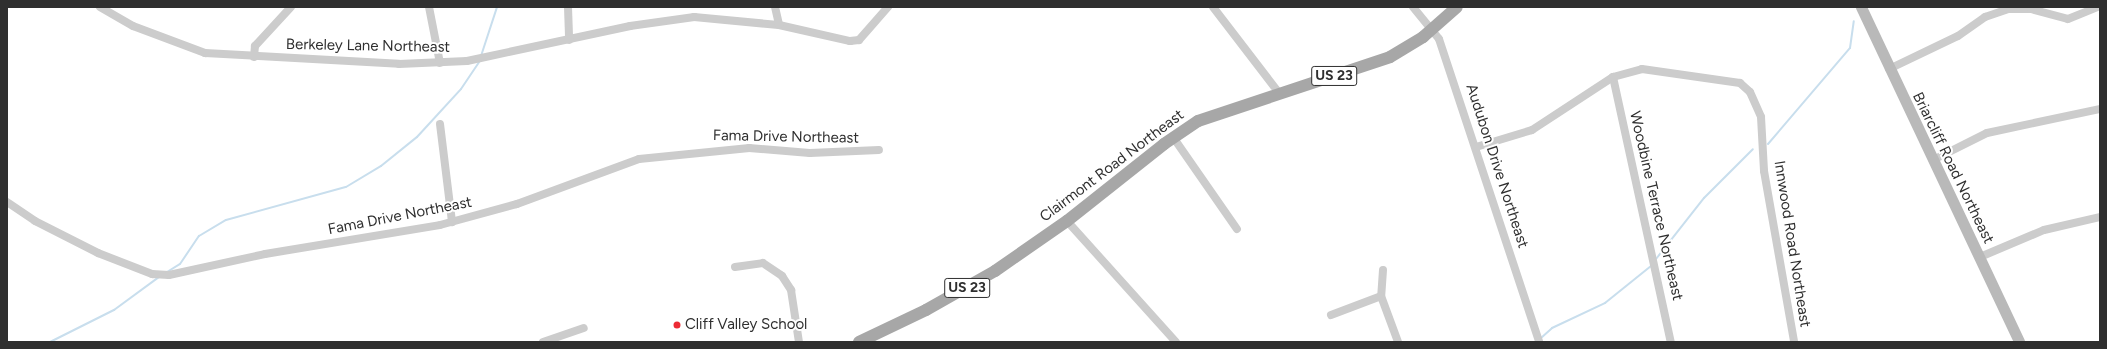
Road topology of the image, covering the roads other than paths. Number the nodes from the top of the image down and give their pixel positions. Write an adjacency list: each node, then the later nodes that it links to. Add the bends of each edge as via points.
1 (100, 7): 15 (street, Berkeley Lane Northeast, via 133,26 205,53)
2 (291, 7): 15 (street, via 255,46)
3 (430, 7): 16 (street)
4 (568, 7): 14 (street)
5 (775, 7): 12 (street)
6 (888, 7): 12 (street, Berkeley Lane Northeast, via 859,40 850,41)
7 (1213, 7): 19 (street)
8 (1413, 7): 13 (street, Audubon Drive Northeast)
9 (1457, 7): 13 (main road, Clairmont Road Northeast / US 23)
10 (1861, 7): 17 (main road, Briarcliff Road Northeast)
11 (2097, 7): 17 (street, via 2068,19 2031,9 2008,9 1985,17 1958,36)
12 (779, 25): 14 (street, Berkeley Lane Northeast, via 694,17)
13 (1433, 29): 19 (main road, Clairmont Road Northeast / US 23, via 1390,56); 23 (street, Audubon Drive Northeast)
14 (569, 40): 16 (street, Berkeley Lane Northeast, via 466,61)
15 (254, 57): 16 (street, Berkeley Lane Northeast, via 343,63)
16 (440, 62)
17 (1889, 69): 25 (main road, Briarcliff Road Northeast)
18 (1613, 77): 23 (street, Innwood Road Northeast, via 1532,130); 43 (street, Woodbine Terrace Northeast); 44 (street, Innwood Road Northeast, via 1642,69 1726,80 1740,83 1750,92 1761,116 1764,171)
19 (1279, 93): 22 (main road, Clairmont Road Northeast / US 23, via 1224,110)
20 (2100, 109): 25 (street, via 1987,133)
21 (440, 124): 29 (street)
22 (1173, 137): 28 (main road, Clairmont Road Northeast / US 23); 30 (street)
23 (1476, 147): 42 (street, Audubon Drive Northeast)
24 (879, 150): 29 (street, Fama Drive Northeast, via 810,153 729,149 638,158 517,204)
25 (1933, 160): 31 (main road, Briarcliff Road Northeast)
26 (7, 202): 29 (street, Fama Drive Northeast, via 35,221 98,253 152,274 169,275 265,254)
27 (2100, 217): 31 (street, via 2044,230)
28 (1067, 221): 39 (main road, Clairmont Road Northeast / US 23, via 966,288); 40 (street)
29 (452, 222)
30 (1237, 229)
31 (1980, 257): 45 (main road, Briarcliff Road Northeast)
32 (735, 267): 38 (street, via 763,263 782,276 791,290)
33 (1383, 270): 34 (street)
34 (1381, 296): 35 (street); 41 (street)
35 (1331, 315)
36 (584, 328): 37 (street)
37 (543, 342)
38 (798, 342)
39 (859, 342)
40 (1176, 342)
41 (1398, 342)
42 (1539, 342)
43 (1671, 342)
44 (1794, 342)
45 (2019, 342)

